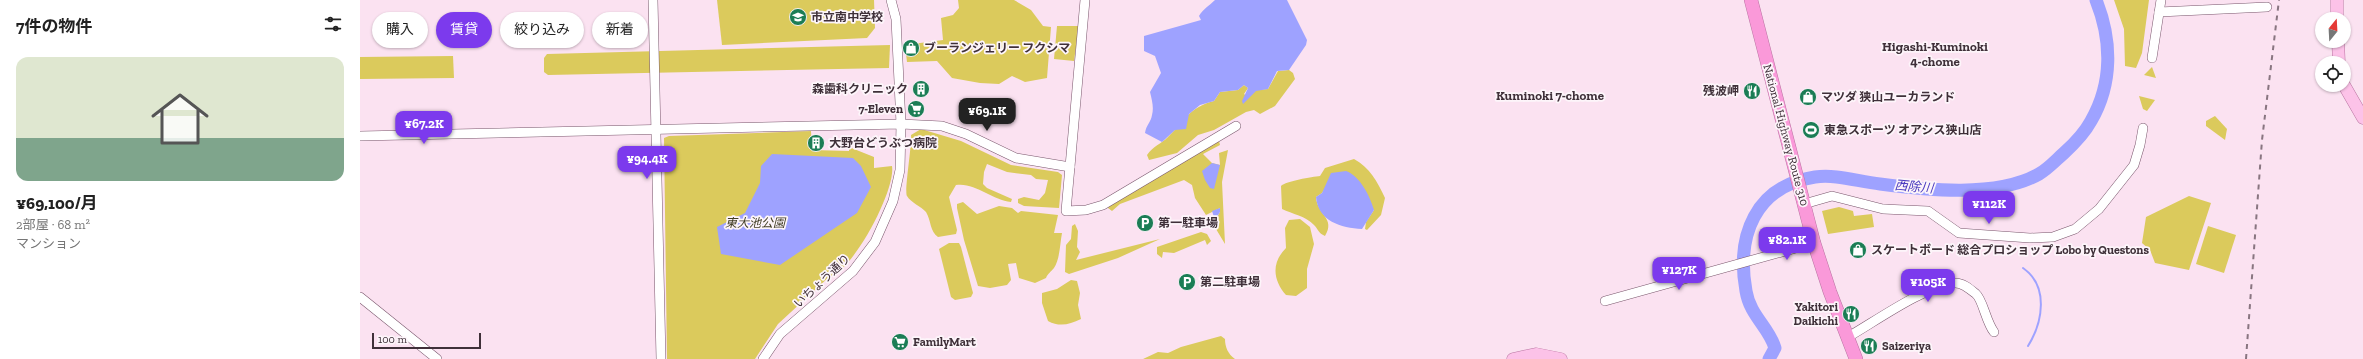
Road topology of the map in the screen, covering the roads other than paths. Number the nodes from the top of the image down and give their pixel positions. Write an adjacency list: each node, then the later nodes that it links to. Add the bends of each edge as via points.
1 (653, 0): 16 (street)
2 (891, 0): 13 (street, いちょう通り, via 896,19)
3 (1085, 0): 18 (street)
4 (1751, 0): 19 (highway, National Highway Route 310)
5 (2161, 0): 8 (street)
6 (2337, 0): 9 (main road)
7 (2267, 7): 8 (street)
8 (2159, 12): 10 (street)
9 (2337, 12)
10 (2152, 58)
11 (2348, 92): 12 (main road)
12 (2363, 118)
13 (901, 124): 16 (street); 18 (street, via 942,126 966,134 1016,158); 27 (street, いちょう通り, via 900,170 893,201 875,242 853,271 780,334)
14 (1236, 126): 18 (street, via 1103,205 1086,210 1066,211)
15 (2143, 128): 19 (street, via 2134,165 2100,209 2075,229 2053,238 1959,233 1928,211 1883,209 1832,196)
16 (657, 130): 17 (street); 26 (street)
17 (360, 136)
18 (1070, 167)
19 (1803, 200): 20 (highway, National Highway Route 310)
20 (1814, 243): 22 (street); 24 (highway, National Highway Route 310)
21 (360, 297): 25 (street)
22 (1606, 301)
23 (1994, 332): 24 (street, via 1988,324 1978,295 1962,284 1955,283 1922,294)
24 (1848, 337): 30 (highway, National Highway Route 310)
25 (437, 359)
26 (661, 359)
27 (763, 359)
28 (1513, 359): 29 (main road, via 1536,354)
29 (1560, 359)
30 (1856, 359)

